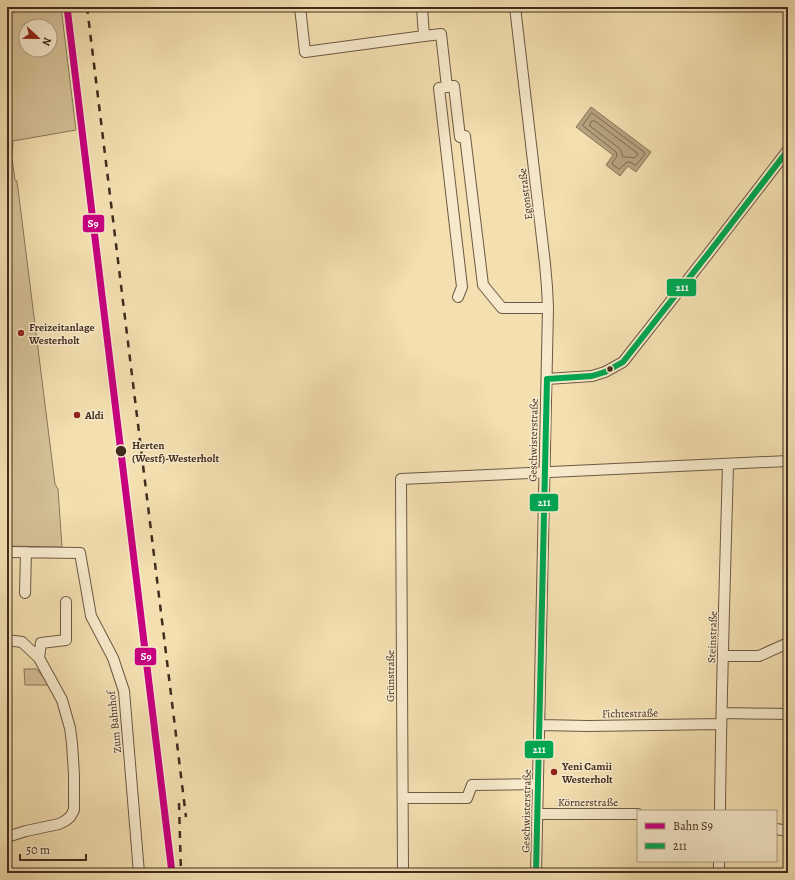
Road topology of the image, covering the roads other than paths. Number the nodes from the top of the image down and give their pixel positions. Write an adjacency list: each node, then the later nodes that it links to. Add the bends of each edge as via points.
1 (300, 7): 4 (street, via 304,52)
2 (422, 7): 4 (street)
3 (515, 7): 8 (street, Egonstraße)
4 (424, 36): 5 (street, via 441,34)
5 (447, 87): 7 (street, via 439,88 462,287); 8 (street, via 454,86 460,137 465,136 482,285 502,308)
6 (788, 150): 9 (street, via 623,362 592,376)
7 (458, 297)
8 (548, 308): 9 (street, Egonstraße)
9 (547, 378): 12 (street, Geschwisterstraße)
10 (788, 461): 11 (street)
11 (728, 464): 12 (street); 19 (street, Steinstraße)
12 (545, 472): 24 (street, Geschwisterstraße); 26 (street, Grünstraße, via 401,479)
13 (7, 552): 14 (street)
14 (26, 552): 15 (street); 34 (street, Zum Bahnhof, via 80,553 91,616 113,658 124,691)
15 (25, 593)
16 (66, 602): 20 (street, via 66,640 41,644)
17 (7, 640): 20 (street, via 22,642)
18 (788, 643): 19 (street, via 759,656)
19 (723, 656): 21 (street, Steinstraße)
20 (39, 658): 32 (street, via 62,700 70,728 74,764 74,810 65,822)
21 (722, 713): 22 (street); 23 (street, Steinstraße)
22 (788, 714)
23 (721, 724): 24 (street, Fichtestraße); 27 (street, Steinstraße)
24 (540, 725): 25 (street, Geschwisterstraße)
25 (538, 784): 26 (street, via 472,785 468,798); 28 (street, Geschwisterstraße)
26 (403, 798): 35 (street, Grünstraße)
27 (720, 810)
28 (538, 814): 29 (street, Körnerstraße); 36 (street, Geschwisterstraße)
29 (637, 814)
30 (777, 829): 31 (street)
31 (788, 831)
32 (7, 837)
33 (719, 862): 37 (street)
34 (139, 873)
35 (403, 873)
36 (536, 873)
37 (719, 873)

